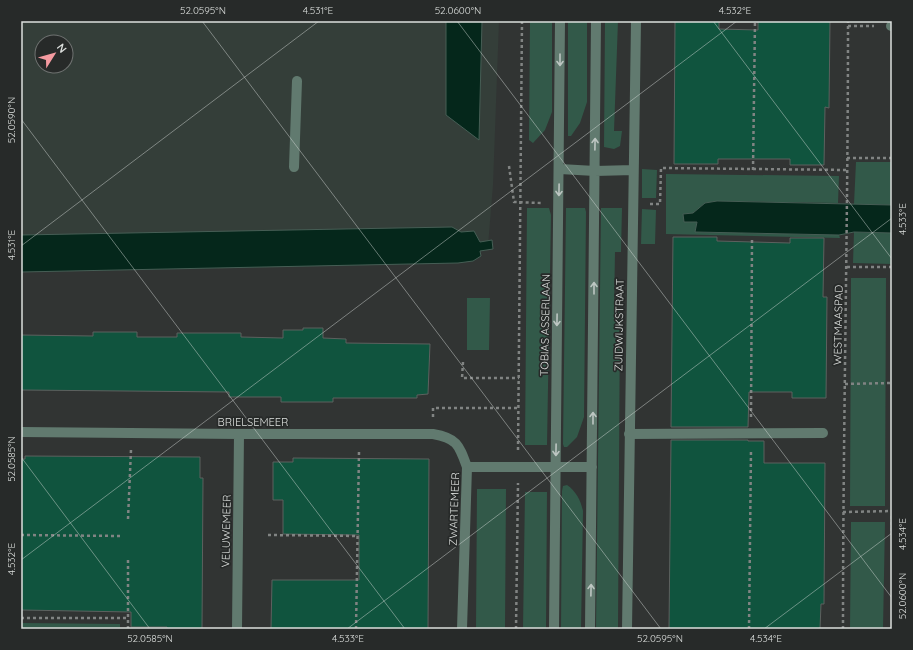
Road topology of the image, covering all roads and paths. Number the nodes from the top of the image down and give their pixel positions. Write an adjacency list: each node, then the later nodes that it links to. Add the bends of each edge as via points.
1 (522, 21): 19 (path)
2 (560, 21): 14 (street, TOBIAS ASSERLAAN, one-way to 14)
3 (596, 21): 18 (street, one-way to 3)
4 (636, 21): 15 (street, ZUIDWIJKSTRAAT)
5 (755, 21): 16 (path)
6 (848, 21): 7 (path, WESTMAASPAD)
7 (848, 26): 8 (path); 10 (path, WESTMAASPAD)
8 (892, 26)
9 (297, 82): 13 (street)
10 (847, 158): 11 (path); 17 (path, WESTMAASPAD)
11 (892, 158)
12 (509, 166): 19 (path, via 514,202)
13 (294, 167)
14 (560, 169): 18 (street); 20 (street, TOBIAS ASSERLAAN, one-way to 20)
15 (633, 170): 18 (street); 21 (street, ZUIDWIJKSTRAAT)
16 (753, 170): 17 (path); 21 (path, via 661,168 660,204)
17 (847, 170): 22 (path, WESTMAASPAD)
18 (595, 171): 39 (street, one-way to 18)
19 (520, 203): 20 (path); 25 (path)
20 (559, 203): 38 (street, TOBIAS ASSERLAAN, one-way to 38)
21 (633, 204): 35 (street, ZUIDWIJKSTRAAT)
22 (847, 267): 23 (path); 27 (path, WESTMAASPAD)
23 (892, 268)
24 (463, 362): 25 (path, via 462,378)
25 (519, 378): 28 (path)
26 (892, 383): 27 (path)
27 (844, 384): 41 (path, WESTMAASPAD)
28 (519, 408): 34 (path, via 434,408); 37 (path)
29 (21, 432): 30 (street, BRIELSEMEER)
30 (131, 432): 32 (street, BRIELSEMEER); 43 (path)
31 (823, 432): 35 (street)
32 (239, 434): 33 (street, BRIELSEMEER); 53 (street, VELUWEMEER)
33 (360, 434): 34 (street, BRIELSEMEER); 48 (path)
34 (433, 434): 36 (street, BRIELSEMEER, via 447,436 457,444)
35 (630, 434): 59 (street, ZUIDWIJKSTRAAT)
36 (467, 467): 37 (street, ZWARTEMEER); 55 (street, ZWARTEMEER)
37 (518, 467): 38 (street, ZWARTEMEER); 56 (path)
38 (556, 467): 39 (street, ZWARTEMEER); 57 (street, TOBIAS ASSERLAAN)
39 (592, 467): 58 (street, one-way to 39)
40 (892, 511): 41 (path)
41 (843, 512): 60 (path, WESTMAASPAD)
42 (892, 516): 44 (path)
43 (128, 520)
44 (892, 534)
45 (21, 535): 47 (path)
46 (268, 535): 48 (path)
47 (121, 536)
48 (358, 536): 54 (path)
49 (128, 557): 51 (path)
50 (21, 618): 51 (path)
51 (128, 618): 52 (path)
52 (128, 629)
53 (237, 629)
54 (356, 629)
55 (462, 629)
56 (516, 629)
57 (554, 629)
58 (590, 629)
59 (627, 629)
60 (842, 629)

